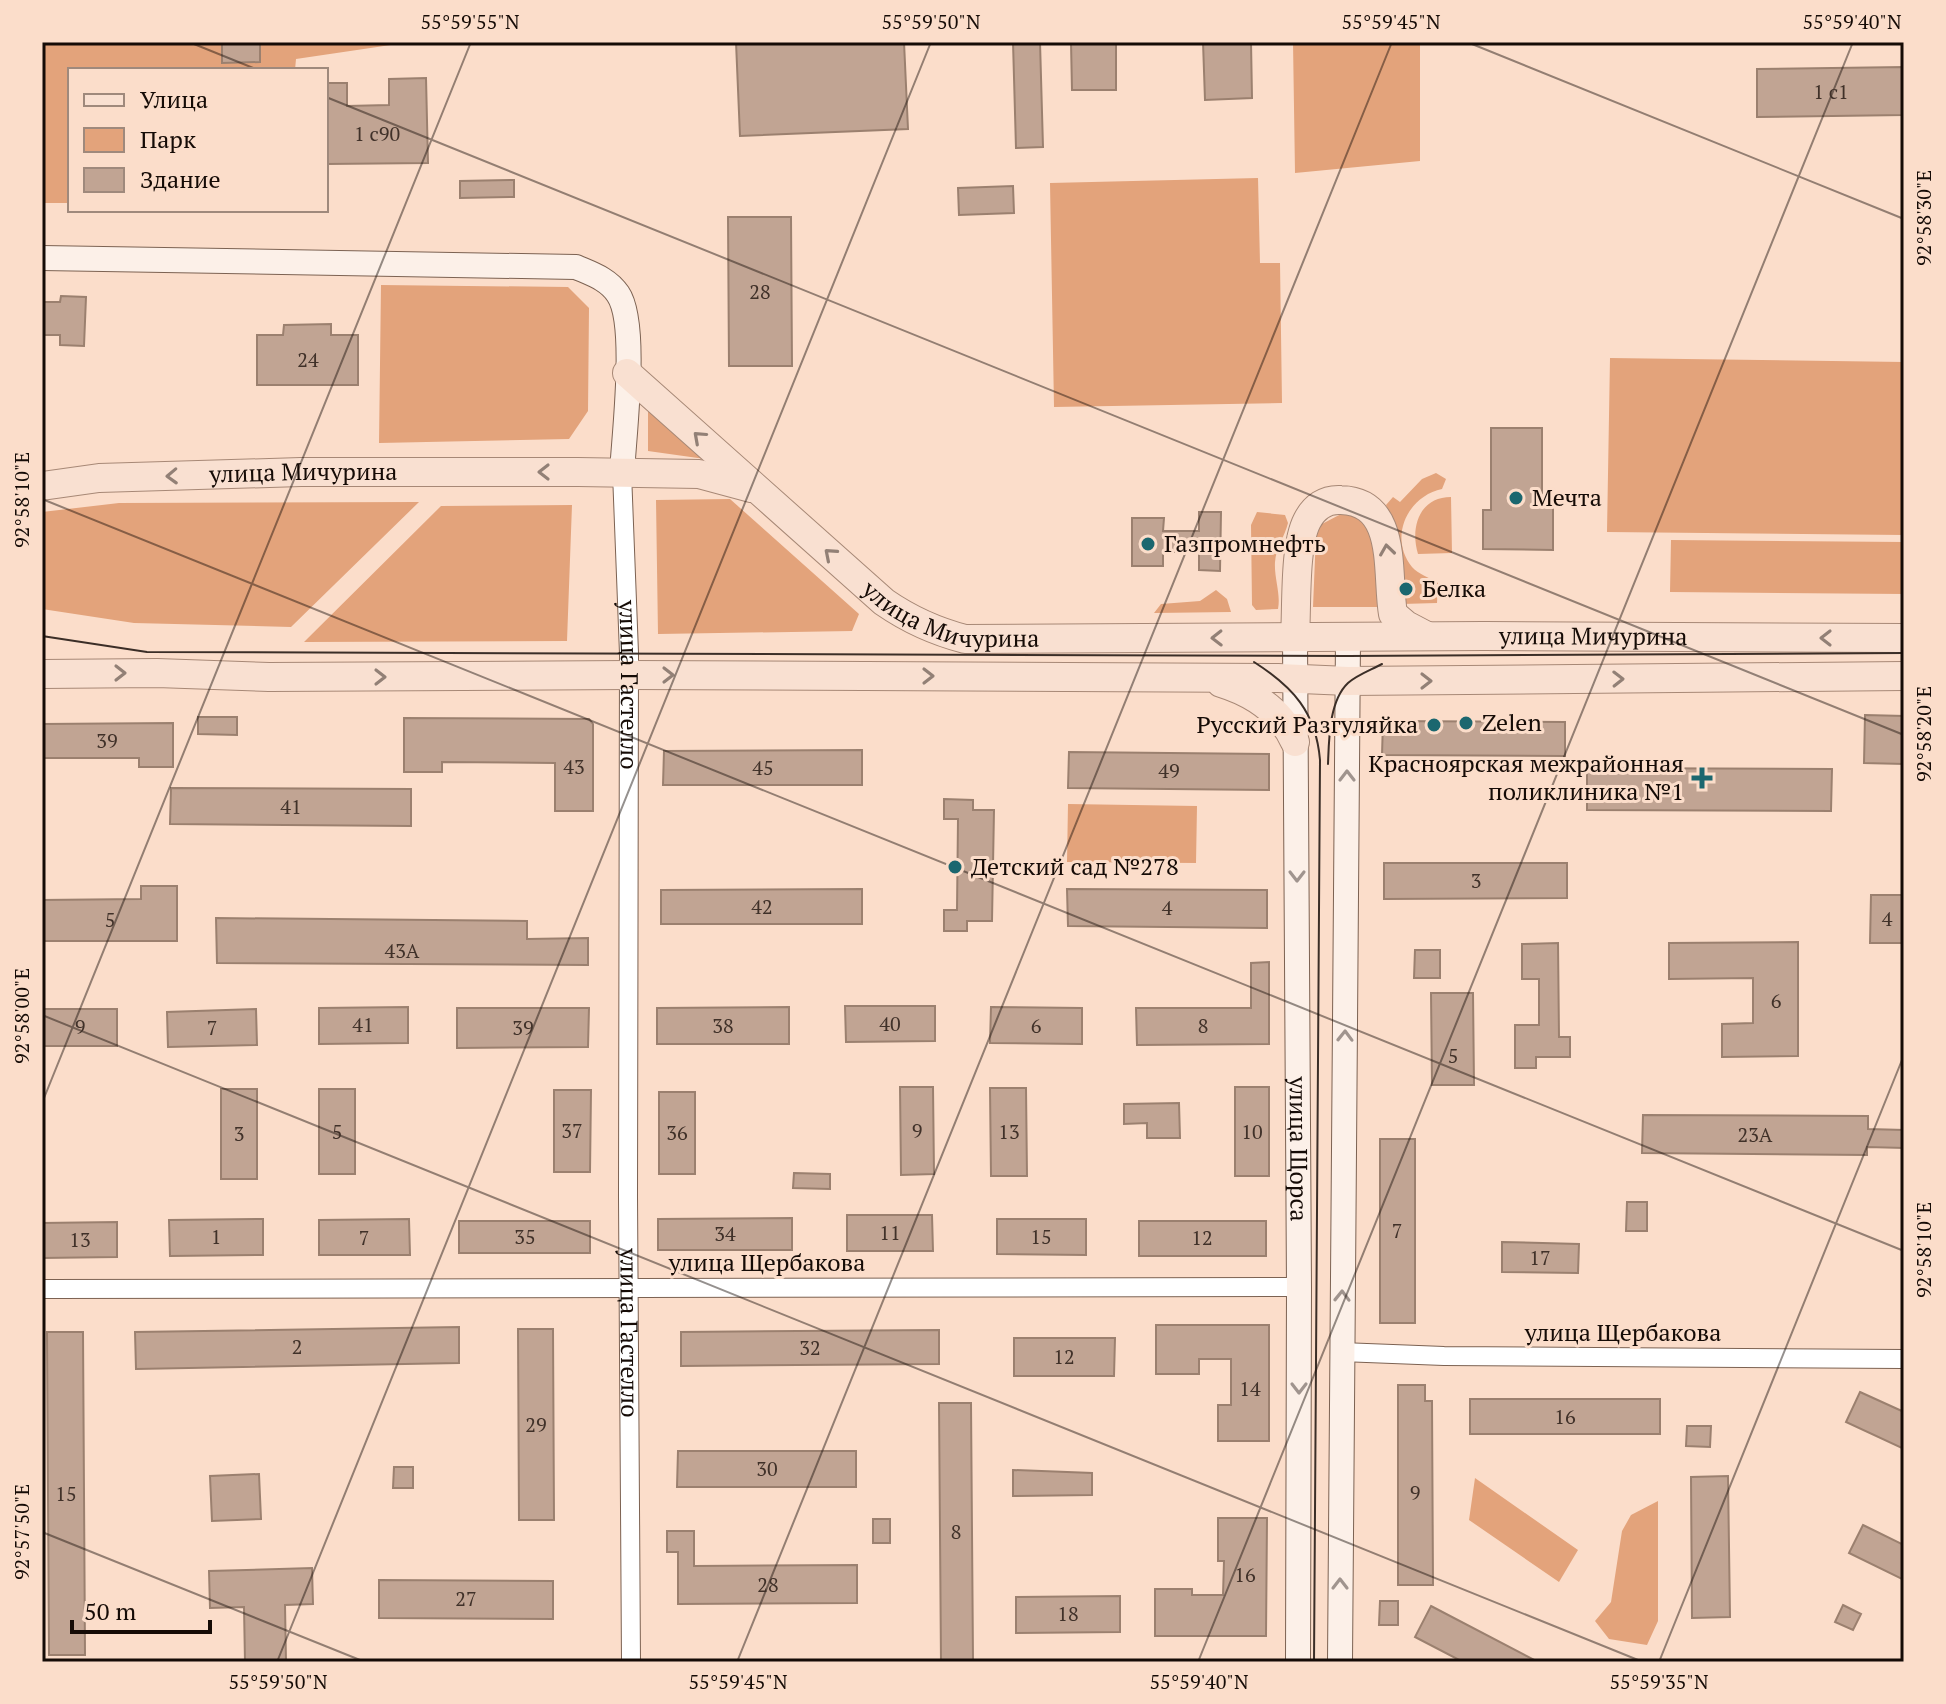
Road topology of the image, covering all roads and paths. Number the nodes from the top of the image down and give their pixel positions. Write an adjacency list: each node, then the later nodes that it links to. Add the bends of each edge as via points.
1 (42, 258): 2 (main road, улица Гастелло, via 576,267 602,278 618,294 628,319)
2 (627, 373): 3 (main road, улица Гастелло); 5 (main road, one-way to 2)
3 (622, 473): 4 (main road, улица Мичурина, one-way to 4, via 301,472 99,478); 5 (main road, улица Мичурина, via 699,474); 11 (street, улица Гастелло)
4 (42, 486)
5 (757, 489): 7 (main road, улица Мичурина, one-way to 5, via 994,641 934,631 884,602)
6 (1428, 636): 7 (main road, one-way to 7, via 1393,614 1387,545 1373,510 1339,499 1321,503 1306,522); 8 (main road, улица Мичурина); 9 (main road, улица Мичурина, one-way to 6)
7 (1295, 637): 8 (main road, улица Мичурина); 14 (main road, улица Щорса)
8 (1348, 638): 15 (main road, улица Щорса)
9 (1904, 638)
10 (42, 674): 11 (main road, улица Мичурина, one-way to 11)
11 (629, 675): 13 (main road, улица Мичурина, one-way to 13); 17 (street, улица Гастелло)
12 (1904, 676): 15 (main road, улица Мичурина, one-way to 12)
13 (1201, 678): 14 (main road, улица Мичурина); 16 (main road, via 1236,688 1262,703 1287,725)
14 (1294, 678): 15 (main road, улица Мичурина); 16 (main road, улица Щорса)
15 (1348, 681): 20 (main road, улица Щорса, one-way to 15)
16 (1295, 742): 18 (main road, улица Щорса, one-way to 18)
17 (628, 1287): 18 (street, улица Щербакова); 19 (street, улица Щербакова); 22 (street, улица Гастелло)
18 (1299, 1287): 23 (main road, улица Щорса, one-way to 23)
19 (42, 1289)
20 (1341, 1352): 21 (street, улица Щербакова); 24 (main road, улица Щорса, one-way to 20)
21 (1904, 1359)
22 (631, 1662)
23 (1298, 1662)
24 (1340, 1662)

